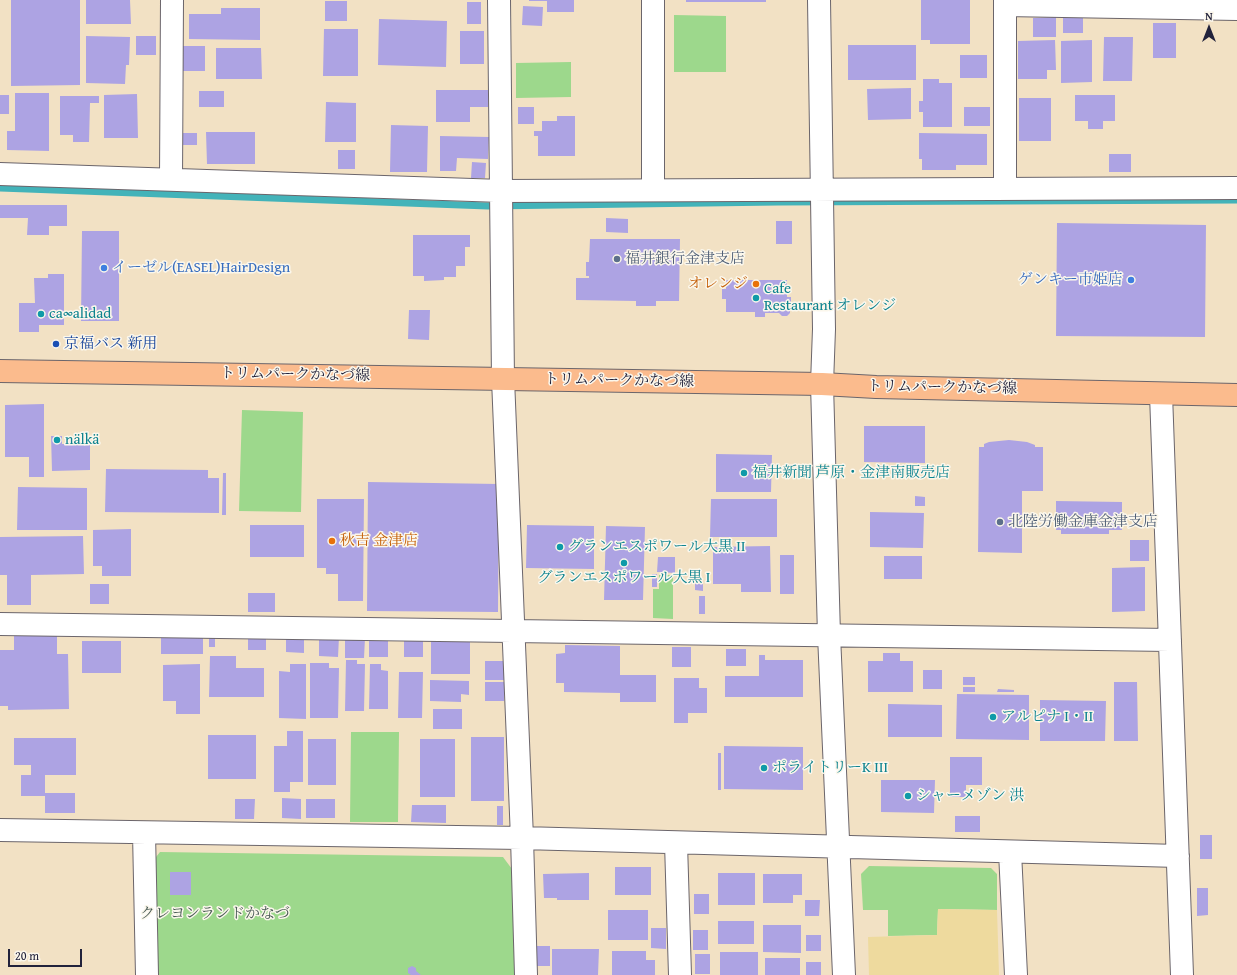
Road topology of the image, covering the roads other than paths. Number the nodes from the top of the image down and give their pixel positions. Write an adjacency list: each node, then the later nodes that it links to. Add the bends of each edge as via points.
1 (172, 0): 8 (street)
2 (499, 0): 13 (street)
3 (653, 0): 11 (street)
4 (819, 0): 12 (street)
5 (1005, 3): 6 (street); 9 (street)
6 (1237, 9)
7 (0, 174): 8 (street)
8 (171, 179): 13 (street)
9 (1005, 188): 10 (street); 12 (street)
10 (1237, 188)
11 (653, 189): 12 (street); 13 (street)
12 (822, 190): 16 (street)
13 (502, 191): 15 (street)
14 (0, 370): 15 (main road, トリムパークかなづ線)
15 (503, 379): 16 (main road, トリムパークかなづ線); 20 (street)
16 (822, 384): 17 (main road, トリムパークかなづ線); 21 (street)
17 (1161, 394): 18 (main road, トリムパークかなづ線); 22 (street)
18 (1237, 394)
19 (0, 624): 20 (street)
20 (512, 631): 21 (street); 25 (street)
21 (829, 635): 22 (street); 27 (street)
22 (1170, 640): 29 (street)
23 (0, 830): 24 (street)
24 (144, 833): 25 (street); 30 (street)
25 (522, 838): 26 (street); 31 (street)
26 (676, 843): 27 (street); 32 (street)
27 (839, 847): 28 (street); 33 (street)
28 (1010, 852): 29 (street); 34 (street)
29 (1178, 856): 35 (street)
30 (146, 975)
31 (526, 975)
32 (680, 975)
33 (844, 975)
34 (1016, 975)
35 (1182, 975)

